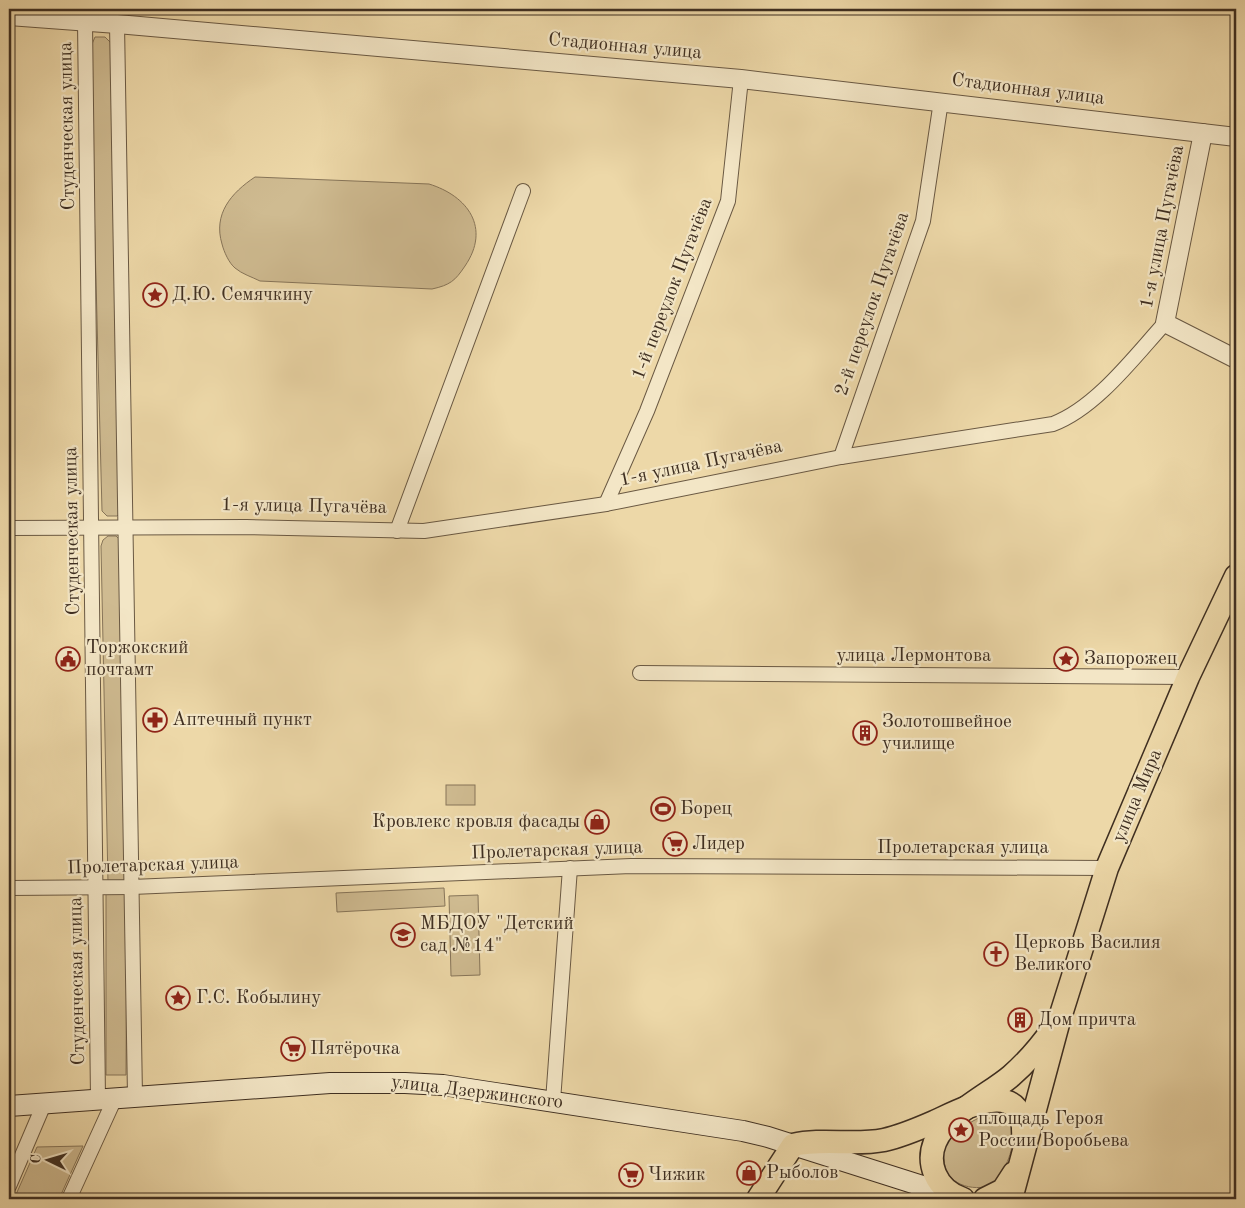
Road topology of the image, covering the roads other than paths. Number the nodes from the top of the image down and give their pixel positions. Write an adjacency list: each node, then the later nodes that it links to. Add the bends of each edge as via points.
1 (9, 16): 2 (street, Стадионная улица)
2 (85, 22): 3 (street, Стадионная улица); 13 (street, Студенческая улица)
3 (117, 24): 4 (street, Стадионная улица); 14 (street)
4 (741, 79): 5 (street, Стадионная улица); 12 (street, 1-й переулок Пугачёва, via 728,201 647,411)
5 (941, 101): 6 (street, Стадионная улица); 11 (street, 2-й переулок Пугачёва, via 923,221)
6 (1203, 133): 7 (street, Стадионная улица); 9 (street, 1-я улица Пугачёва)
7 (1236, 137)
8 (523, 191): 16 (street)
9 (1165, 323): 10 (street); 11 (street, 1-я улица Пугачёва, via 1096,398 1063,420 1041,427)
10 (1236, 359)
11 (841, 457): 12 (street, 1-я улица Пугачёва)
12 (606, 504): 16 (street, 1-я улица Пугачёва, via 424,531)
13 (91, 527): 14 (street, 1-я улица Пугачёва); 15 (street, 1-я улица Пугачёва); 22 (street, Студенческая улица)
14 (126, 527): 16 (street, 1-я улица Пугачёва); 23 (street)
15 (9, 528)
16 (398, 531)
17 (1236, 576): 19 (main road, улица Мира)
18 (640, 673): 19 (street, улица Лермонтова)
19 (1188, 677): 21 (main road, улица Мира)
20 (570, 868): 21 (street, Пролетарская улица); 23 (street, Пролетарская улица); 28 (street)
21 (1107, 868): 25 (main road, улица Мира)
22 (96, 887): 23 (street, Пролетарская улица); 24 (street, Пролетарская улица); 27 (street, Студенческая улица)
23 (132, 887): 26 (street)
24 (9, 888)
25 (1058, 1024): 31 (main road, улица Мира, via 1038,1050 1012,1075); 33 (main road, улица Мира)
26 (135, 1096): 27 (main road, улица Дзержинского); 28 (main road, улица Дзержинского, via 377,1082 443,1086)
27 (106, 1099): 29 (main road, улица Дзержинского); 36 (street)
28 (553, 1101): 32 (main road, улица Дзержинского, via 742,1131)
29 (44, 1104): 30 (main road, улица Дзержинского); 34 (street)
30 (9, 1106)
31 (967, 1107): 32 (main road, via 911,1132 886,1139); 33 (main road, via 995,1100 1015,1108 1023,1121); 35 (main road, via 940,1132 932,1152 937,1177 944,1188)
32 (793, 1145): 35 (main road, улица Дзержинского); 37 (main road)
33 (1021, 1158): 38 (main road, via 1005,1187); 39 (main road)
34 (9, 1186)
35 (961, 1198)
36 (69, 1199)
37 (758, 1199)
38 (985, 1199)
39 (1011, 1199)

